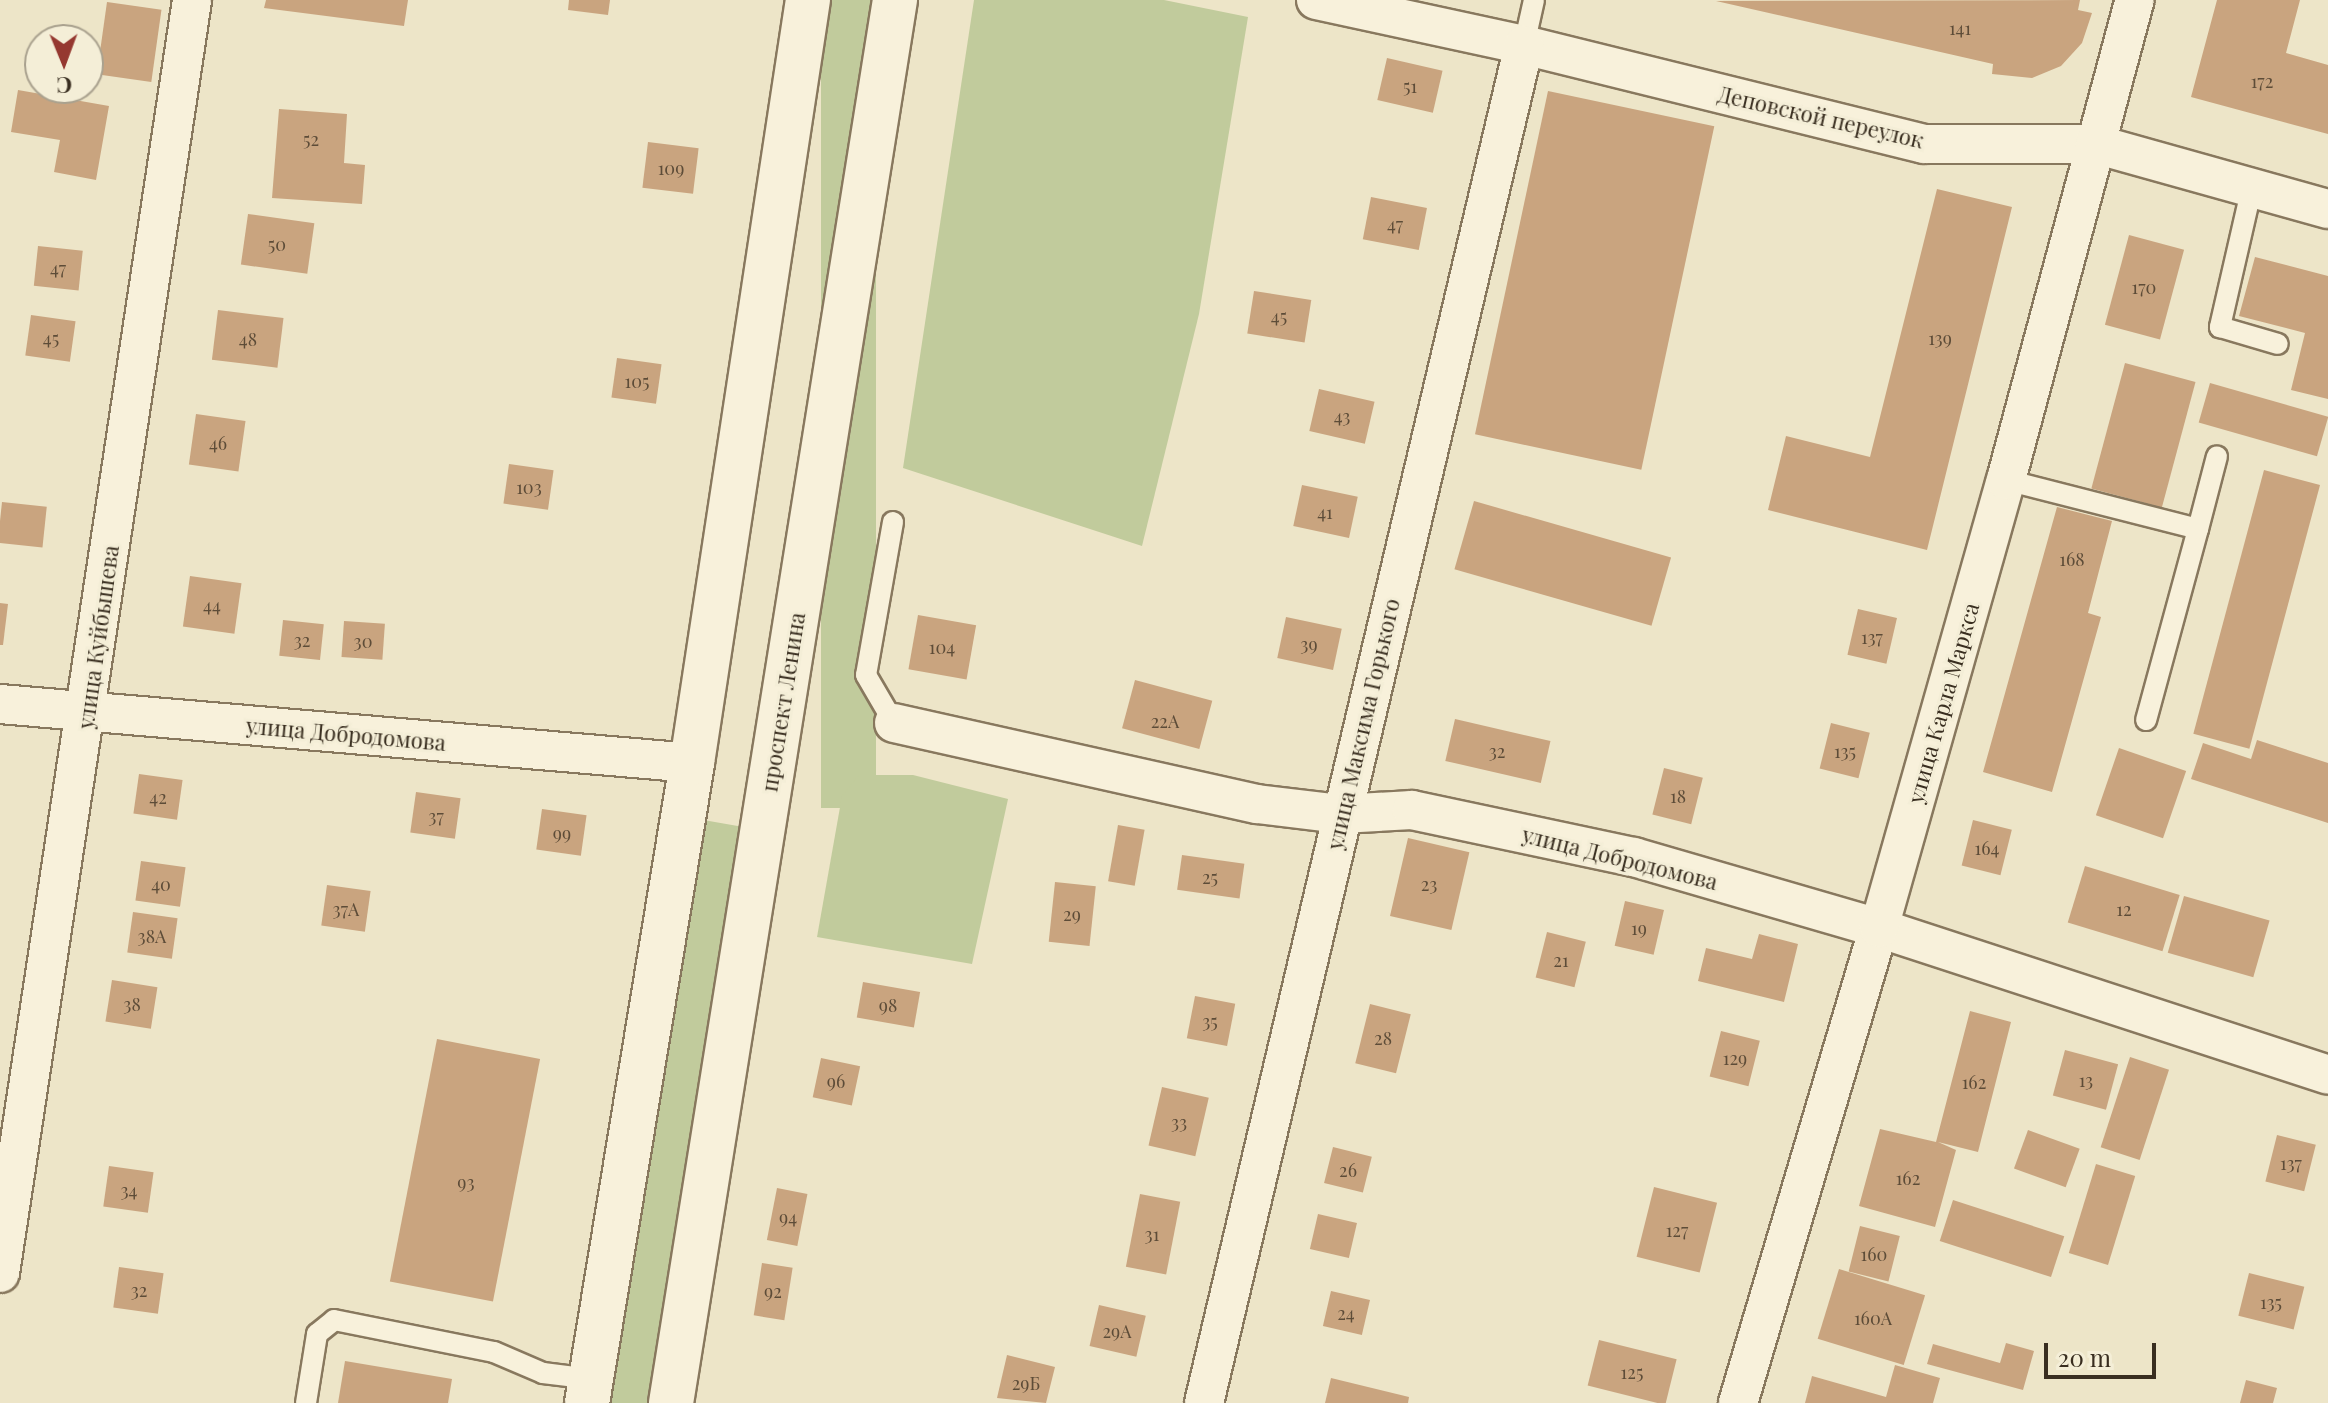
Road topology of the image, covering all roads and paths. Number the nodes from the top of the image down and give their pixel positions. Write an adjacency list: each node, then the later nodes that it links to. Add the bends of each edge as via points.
1 (192, 0): 17 (street, улица Куйбышева)
2 (808, 0): 20 (main road)
3 (895, 0): 27 (main road, проспект Ленина)
4 (1316, 0): 7 (street, Деповской переулок)
5 (1534, 0): 7 (lane)
6 (2135, 0): 8 (street, улица Карла Маркса)
7 (1524, 45): 8 (street, Деповской переулок, via 1924,144); 21 (street, улица Максима Горького)
8 (2095, 144): 9 (street, Деповской переулок); 13 (street, улица Карла Маркса)
9 (2252, 187): 10 (street, Деповской переулок); 11 (lane, via 2220,327)
10 (2328, 209)
11 (2278, 344)
12 (2217, 456): 15 (lane)
13 (2006, 480): 15 (lane); 22 (street, улица Карла Маркса)
14 (893, 522): 19 (lane, via 866,675)
15 (2198, 529): 18 (lane)
16 (0, 704): 17 (street, улица Добродомова)
17 (87, 712): 20 (street, улица Добродомова); 24 (street, улица Куйбышева)
18 (2146, 720)
19 (894, 723): 21 (street, улица Добродомова, via 1257,804)
20 (692, 763): 25 (main road)
21 (1341, 814): 22 (street, улица Добродомова, via 1412,810 1634,857); 28 (street, улица Максима Горького)
22 (1879, 928): 23 (street, улица Добродомова); 29 (street, улица Карла Маркса)
23 (2328, 1075)
24 (0, 1273)
25 (589, 1391): 26 (lane, via 494,1352 334,1320 317,1334)
26 (306, 1403)
27 (671, 1403)
28 (1204, 1403)
29 (1738, 1403)

